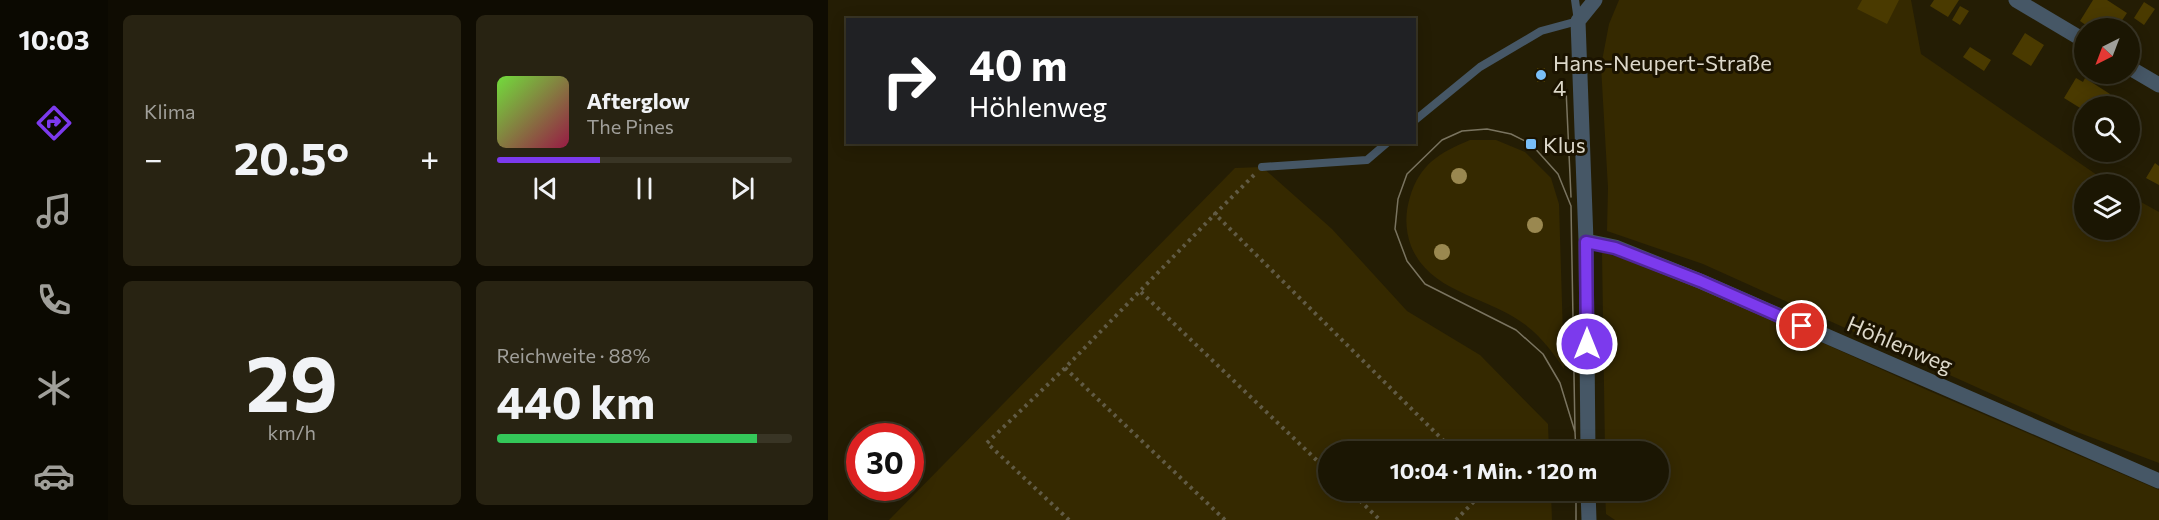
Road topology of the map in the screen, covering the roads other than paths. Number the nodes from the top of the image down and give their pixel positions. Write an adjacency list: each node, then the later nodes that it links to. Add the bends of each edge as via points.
1 (1575, 0): 4 (lane)
2 (1595, 0): 4 (street)
3 (2016, 0): 5 (street)
4 (1578, 21): 8 (lane, via 1541,31 1480,67); 11 (street)
5 (2074, 34)
6 (2140, 74): 7 (street)
7 (2159, 85)
8 (1416, 119)
9 (1386, 144): 10 (lane, via 1367,160)
10 (1262, 167)
11 (1586, 242): 12 (street); 13 (street, Höhlenweg, via 1615,248 1700,281)
12 (1588, 441)
13 (2159, 481)
14 (1588, 501): 15 (street)
15 (1589, 520)

